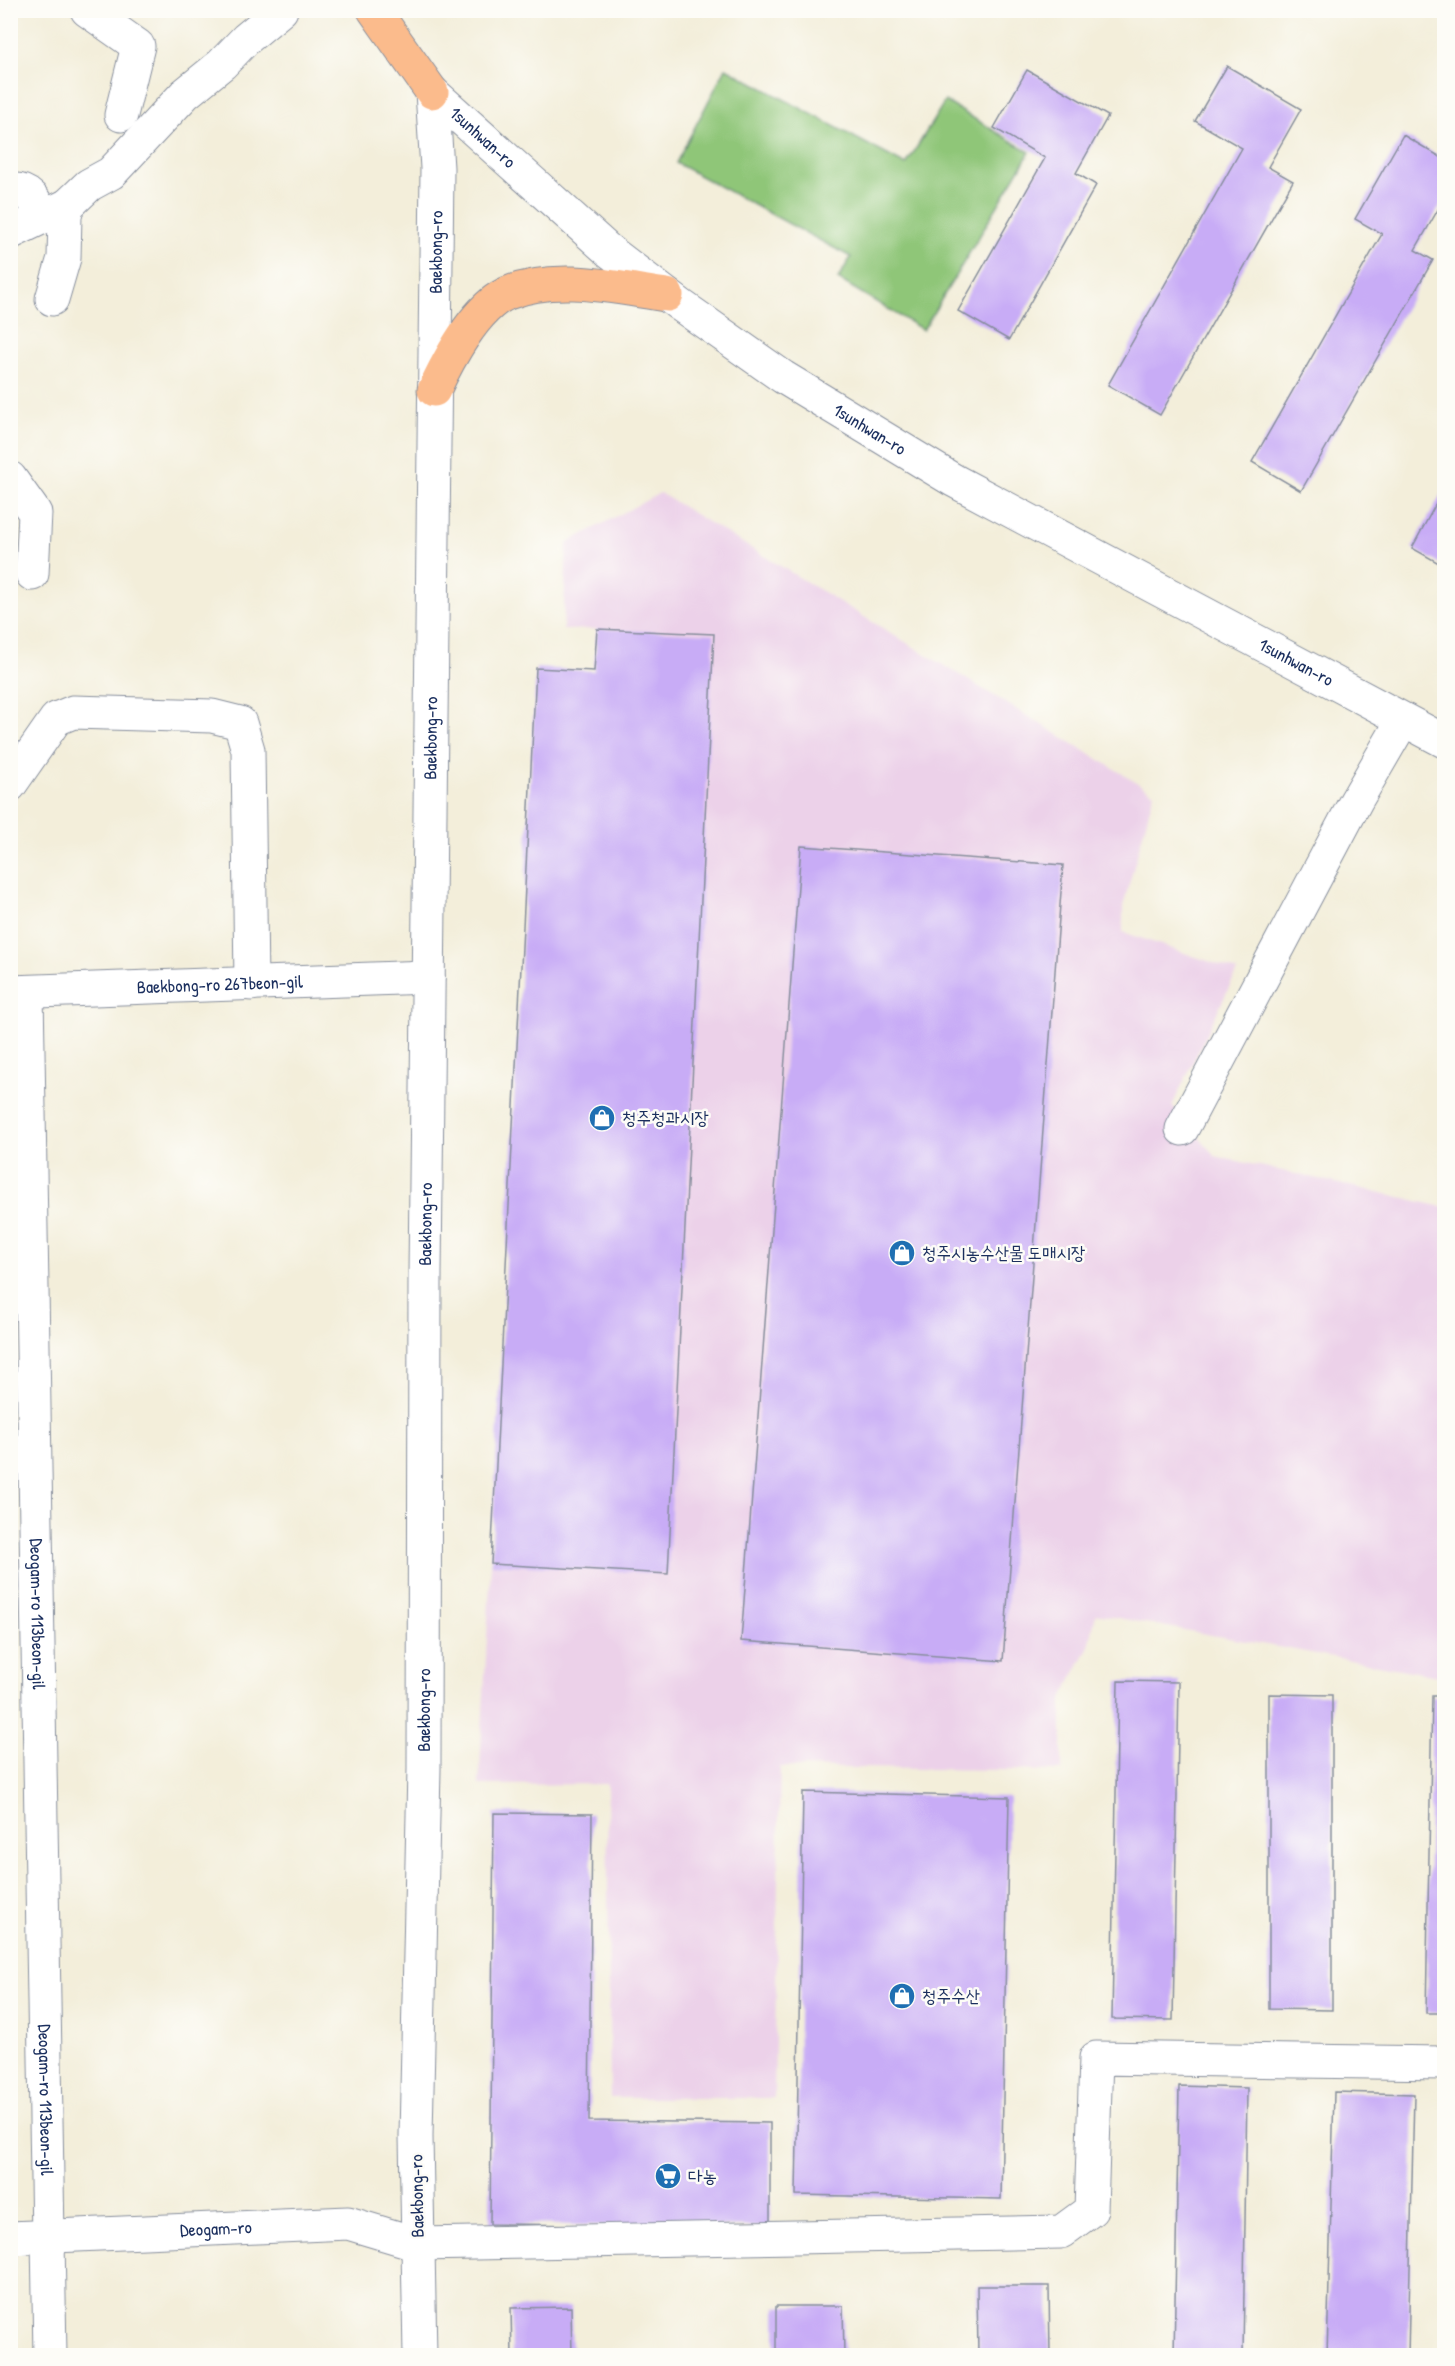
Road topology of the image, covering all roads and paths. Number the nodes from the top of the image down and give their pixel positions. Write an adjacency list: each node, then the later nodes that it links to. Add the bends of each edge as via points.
1 (87, 10): 5 (street, via 138,46)
2 (282, 10): 7 (street, via 184,94 111,173)
3 (374, 10): 4 (main road, 1sunhwan-ro)
4 (432, 92): 9 (street, 1sunhwan-ro, via 608,250); 11 (street, Baekbong-ro, via 437,168)
5 (121, 115)
6 (10, 190): 7 (street, via 22,191)
7 (55, 211): 8 (street); 10 (street, via 65,215 64,258)
8 (10, 233)
9 (667, 295): 11 (main road, via 563,282 506,293 480,315 462,338); 14 (street, 1sunhwan-ro, via 783,377 953,480)
10 (52, 299)
11 (434, 390): 17 (street, Baekbong-ro)
12 (10, 478): 13 (street, via 35,513)
13 (32, 574)
14 (1403, 720): 15 (street, 1sunhwan-ro); 20 (street)
15 (1444, 741)
16 (10, 785): 18 (street, via 56,719 73,712 212,716 240,723 248,750)
17 (428, 977): 18 (street, Baekbong-ro 267beon-gil); 24 (street, Baekbong-ro)
18 (251, 984): 19 (street, Baekbong-ro 267beon-gil)
19 (19, 992): 22 (street, Deogam-ro 113beon-gil)
20 (1182, 1129)
21 (1444, 2063): 24 (street, Deogam-ro, via 1096,2058 1091,2210 1061,2232)
22 (48, 2237): 23 (street, Deogam-ro); 24 (street, Deogam-ro, via 348,2223); 25 (street, Deogam-ro 113beon-gil)
23 (10, 2238)
24 (418, 2244): 26 (street, Baekbong-ro)
25 (50, 2355)
26 (420, 2355)

